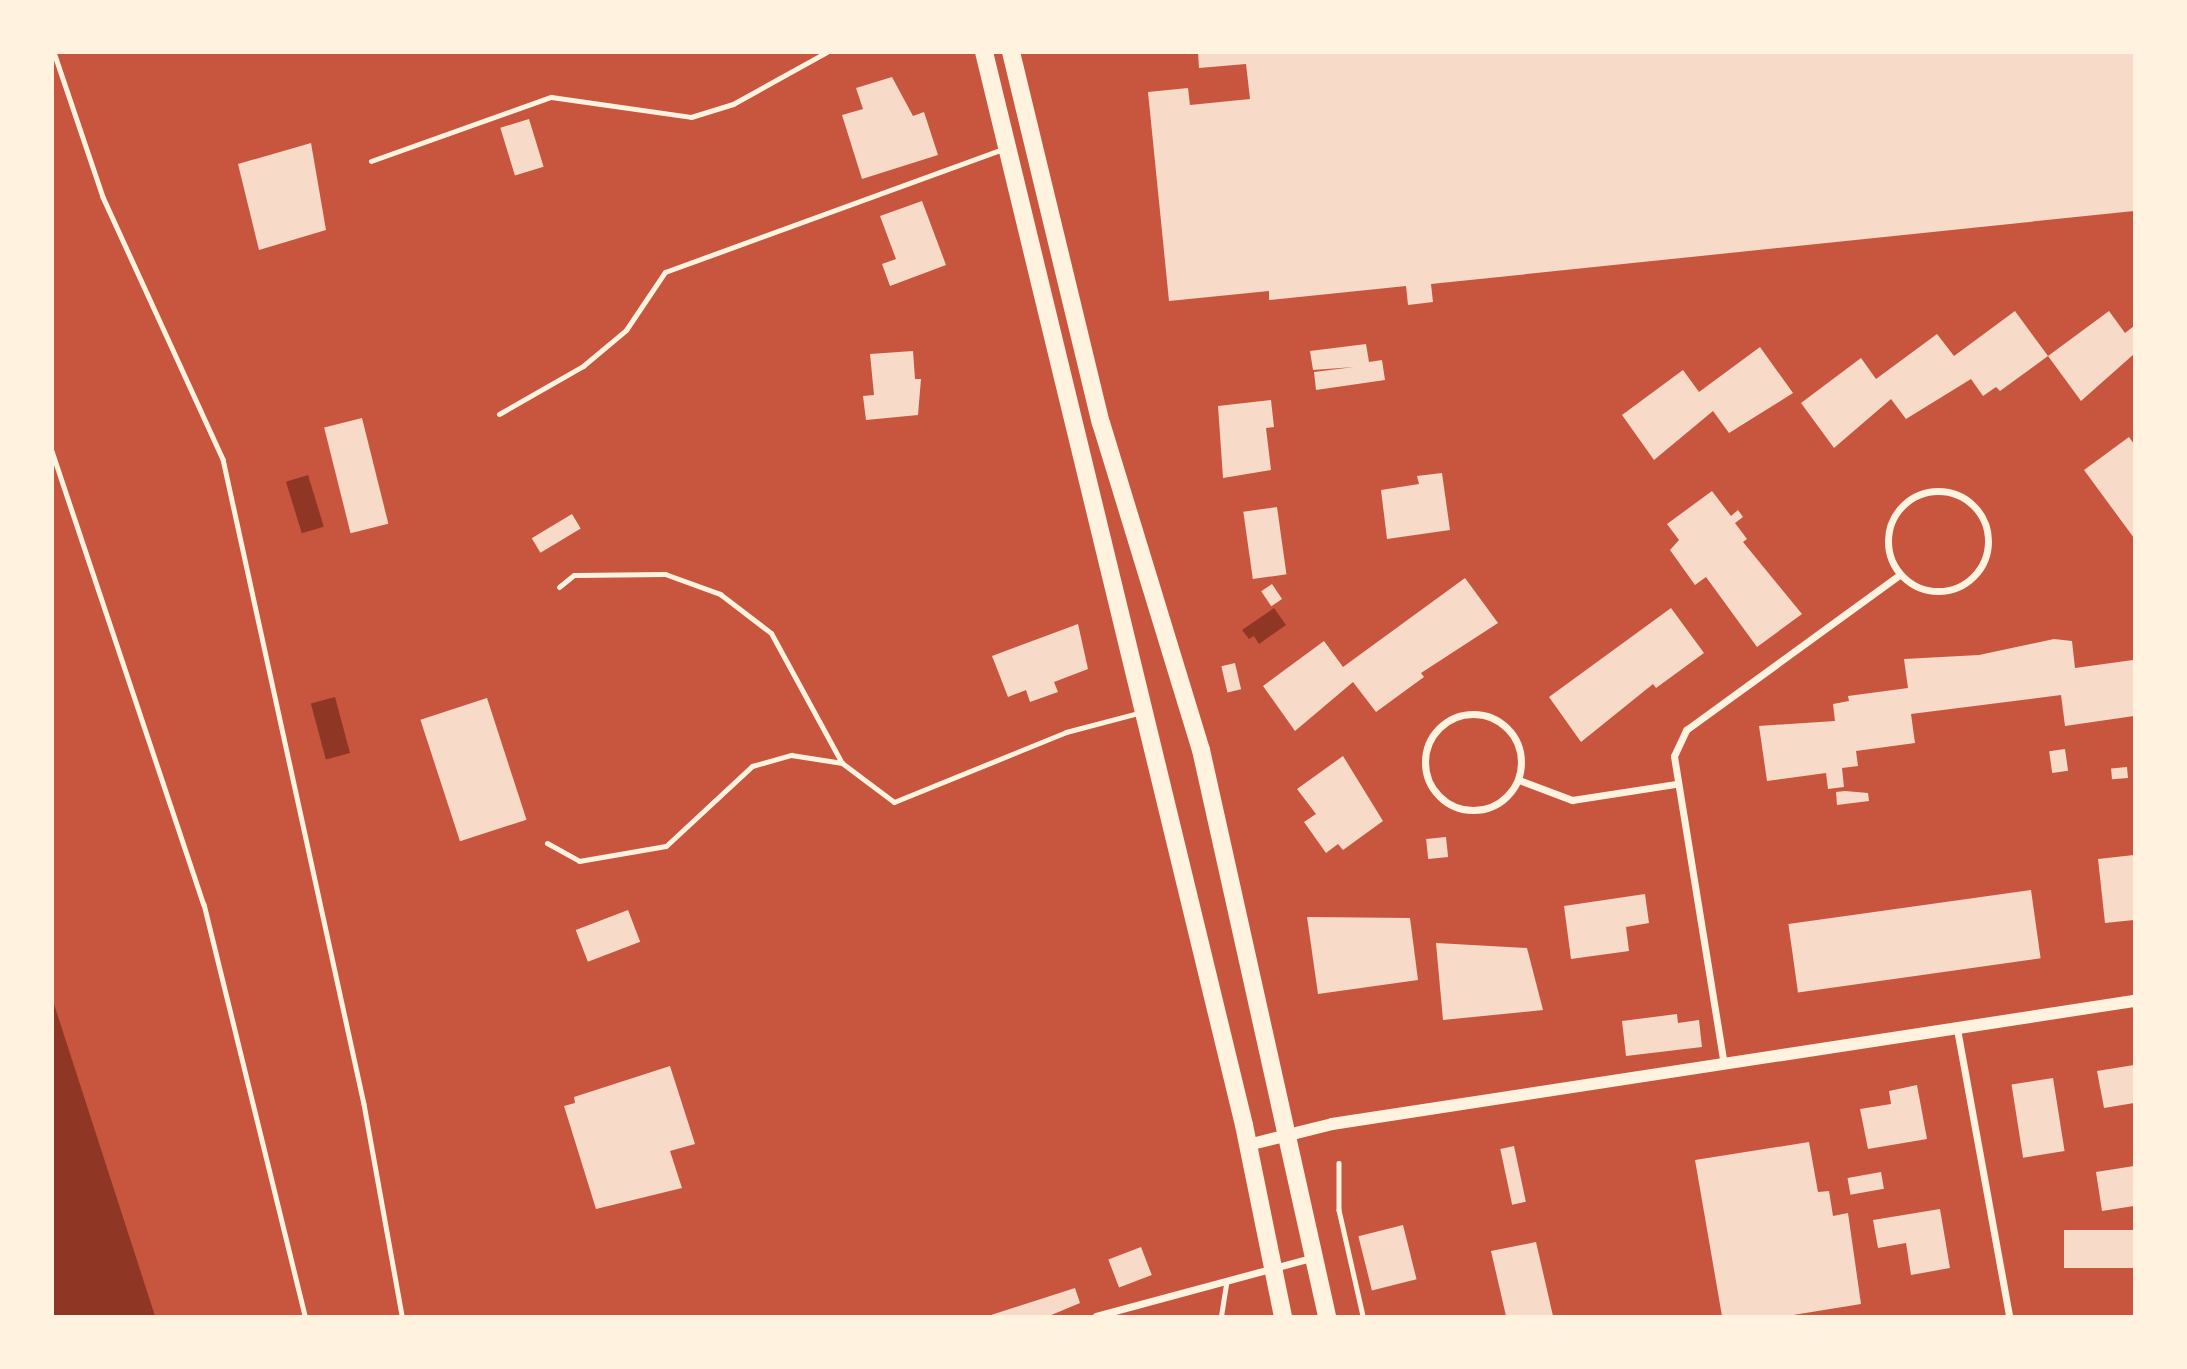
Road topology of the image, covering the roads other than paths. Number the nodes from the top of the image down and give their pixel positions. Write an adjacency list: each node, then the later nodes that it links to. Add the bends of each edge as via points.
1 (827, 52): 5 (lane, via 733,104 691,117 551,97)
2 (984, 52): 4 (main road)
3 (1011, 52): 17 (main road, via 1101,423 1201,750)
4 (1006, 149): 6 (lane, via 665,272 626,330 594,357); 9 (main road)
5 (371, 161)
6 (499, 414)
7 (1899, 575): 7 (street, via 1937,592 1958,588 1986,558 1982,516 1949,491 1908,499 1887,535); 12 (street, via 1686,730 1674,756)
8 (559, 587): 10 (lane, via 574,576 665,574 720,594 771,633)
9 (1145, 711): 10 (lane, via 1066,732 894,802); 18 (main road)
10 (842, 762): 13 (lane, via 791,755 752,766 666,846 579,861)
11 (1519, 780): 11 (street, via 1519,744 1496,719 1475,713 1453,718 1430,739 1428,781 1453,807 1478,811 1507,798); 12 (street, via 1572,800)
12 (1675, 783): 16 (street)
13 (547, 843)
14 (2134, 1001): 15 (street)
15 (1957, 1029): 16 (street); 26 (street)
16 (1725, 1067): 17 (street)
17 (1288, 1134): 18 (street); 19 (main road)
18 (1248, 1145): 20 (main road)
19 (1314, 1257): 20 (street); 25 (main road)
20 (1273, 1269): 21 (street); 24 (main road)
21 (1226, 1283): 22 (street); 23 (lane)
22 (1097, 1317)
23 (1221, 1317)
24 (1283, 1317)
25 (1327, 1317)
26 (2009, 1317)

